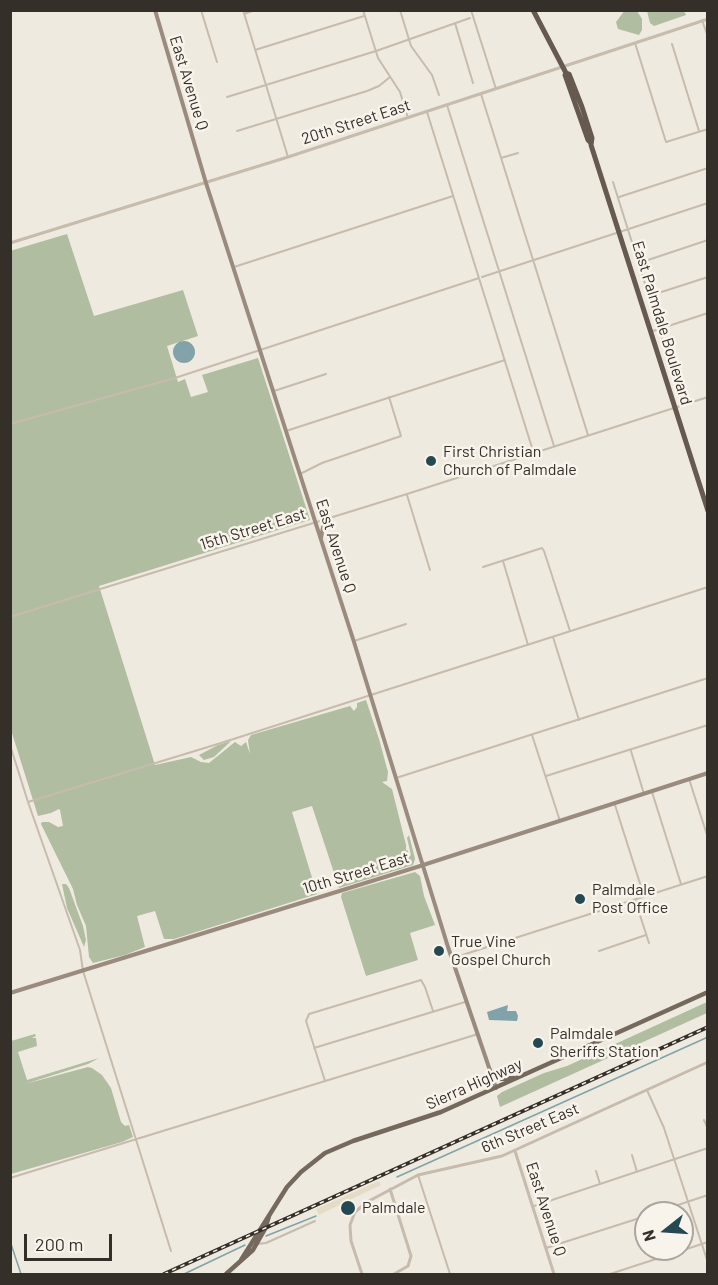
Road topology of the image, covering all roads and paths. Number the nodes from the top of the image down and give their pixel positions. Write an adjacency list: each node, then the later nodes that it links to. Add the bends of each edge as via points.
1 (155, 10): 45 (main road, East Avenue Q)
2 (201, 10): 20 (street)
3 (255, 10): 8 (street)
4 (363, 10): 9 (street)
5 (400, 10): 15 (street)
6 (471, 10): 26 (street)
7 (533, 10): 21 (highway, East Palmdale Boulevard)
8 (243, 12): 18 (street)
9 (364, 15): 18 (street); 19 (street)
10 (470, 18): 13 (street)
11 (708, 19): 12 (street, 20th Street East)
12 (702, 20): 14 (street); 16 (street, 20th Street East)
13 (455, 22): 15 (street); 24 (street)
14 (708, 37)
15 (408, 38): 19 (street); 28 (street, via 432,75)
16 (635, 43): 21 (street, 20th Street East); 38 (street, via 666,142)
17 (672, 44): 38 (street)
18 (255, 50): 25 (street)
19 (376, 51): 23 (street); 25 (street)
20 (217, 63)
21 (563, 66): 22 (highway, East Palmdale Boulevard); 26 (street, 20th Street East)
22 (566, 73): 31 (highway, East Palmdale Boulevard); 35 (highway, East Palmdale Boulevard, via 578,94)
23 (390, 77): 33 (street, via 400,92); 34 (street, via 379,86)
24 (473, 83)
25 (266, 85): 29 (street); 34 (street)
26 (496, 89): 27 (street, 20th Street East)
27 (481, 94): 30 (street, 20th Street East); 42 (street)
28 (439, 95)
29 (227, 97)
30 (447, 105): 32 (street, 20th Street East); 56 (street)
31 (578, 109): 35 (highway); 39 (highway, East Palmdale Boulevard)
32 (427, 112): 33 (street, 20th Street East); 46 (street)
33 (408, 118): 41 (street, 20th Street East)
34 (276, 119): 37 (street); 41 (street)
35 (589, 129): 39 (highway, East Palmdale Boulevard)
36 (708, 129): 38 (street)
37 (237, 131)
38 (699, 131)
39 (591, 143): 50 (highway, East Palmdale Boulevard)
40 (518, 153): 42 (street)
41 (288, 157): 45 (street, 20th Street East)
42 (501, 158): 53 (street)
43 (708, 168): 47 (street)
44 (614, 182): 47 (street, East Palmdale Boulevard)
45 (206, 183): 52 (street, 20th Street East); 55 (main road, East Avenue Q)
46 (453, 196): 55 (street); 57 (street)
47 (618, 197): 49 (street, East Palmdale Boulevard)
48 (708, 203): 49 (street)
49 (628, 230): 50 (street); 54 (street, East Palmdale Boulevard)
50 (620, 233): 53 (street); 62 (highway, East Palmdale Boulevard)
51 (708, 240): 54 (street)
52 (10, 243)
53 (533, 261): 56 (street); 73 (street)
54 (639, 263): 59 (street, East Palmdale Boulevard)
55 (234, 267): 64 (main road, East Avenue Q)
56 (499, 272): 57 (street); 74 (street)
57 (481, 277): 64 (street); 65 (street)
58 (708, 277): 59 (street)
59 (649, 296): 61 (street, East Palmdale Boulevard)
60 (708, 313): 61 (street)
61 (659, 329): 62 (street); 63 (street, East Palmdale Boulevard)
62 (650, 332): 70 (highway, East Palmdale Boulevard)
63 (664, 344)
64 (260, 350): 67 (main road, East Avenue Q); 71 (street)
65 (505, 360): 68 (street); 75 (street)
66 (326, 374): 67 (street)
67 (274, 391): 72 (main road, East Avenue Q)
68 (389, 397): 72 (street); 76 (street, via 401,436)
69 (708, 397): 70 (street, 15th Street East)
70 (674, 407): 73 (street, 15th Street East); 78 (highway, East Palmdale Boulevard)
71 (10, 424)
72 (286, 430): 76 (main road, East Avenue Q)
73 (588, 435): 74 (street, 15th Street East)
74 (555, 447): 75 (street, 15th Street East)
75 (534, 454): 77 (street, 15th Street East)
76 (300, 474): 80 (main road, East Avenue Q)
77 (407, 494): 79 (street, 15th Street East); 84 (street)
78 (708, 511)
79 (330, 518): 80 (street, 15th Street East); 81 (main road)
80 (316, 523): 81 (main road, East Avenue Q); 86 (street, 15th Street East)
81 (321, 539): 90 (main road, East Avenue Q)
82 (503, 561): 83 (street); 88 (street, via 542,548); 91 (street)
83 (483, 567)
84 (430, 570)
85 (708, 587): 88 (street)
86 (10, 616)
87 (406, 624): 90 (street)
88 (570, 631): 89 (street)
89 (553, 637): 91 (street); 94 (street)
90 (354, 642): 93 (main road, East Avenue Q)
91 (528, 645): 93 (street)
92 (708, 678): 94 (street)
93 (370, 695): 101 (main road, East Avenue Q); 105 (street)
94 (579, 720): 96 (street)
95 (708, 725): 98 (street)
96 (532, 735): 100 (street); 101 (street)
97 (10, 745): 105 (street)
98 (630, 750): 100 (street); 104 (street)
99 (708, 773): 102 (main road, 10th Street East)
100 (546, 776): 107 (street)
101 (396, 778): 109 (main road, East Avenue Q)
102 (689, 779): 103 (main road, 10th Street East); 108 (street)
103 (652, 792): 104 (main road, 10th Street East); 111 (street)
104 (644, 794): 106 (main road, 10th Street East)
105 (27, 802): 118 (street, via 80,950)
106 (614, 803): 107 (main road, 10th Street East); 112 (street)
107 (560, 821): 109 (main road, 10th Street East)
108 (708, 838)
109 (423, 865): 117 (main road, East Avenue Q); 118 (main road, 10th Street East)
110 (708, 876): 111 (street)
111 (681, 884): 112 (street)
112 (644, 896): 113 (street)
113 (635, 899): 114 (street); 117 (street)
114 (646, 935): 115 (street); 116 (street)
115 (649, 943)
116 (598, 951)
117 (452, 959): 121 (main road, East Avenue Q)
118 (83, 971): 120 (main road, 10th Street East); 133 (street)
119 (708, 992): 127 (main road, Sierra Highway)
120 (10, 993)
121 (465, 1002): 122 (street); 123 (main road, East Avenue Q)
122 (433, 1011): 124 (street); 124 (street, via 423,982 418,980 309,1014 306,1017)
123 (477, 1034): 126 (main road, East Avenue Q); 128 (street)
124 (314, 1048): 128 (street)
125 (708, 1062): 130 (street, 6th Street East)
126 (490, 1071): 127 (main road, via 497,1079); 129 (main road, East Avenue Q)
127 (516, 1078): 129 (main road, Sierra Highway)
128 (325, 1081): 133 (street)
129 (496, 1088): 148 (main road, Sierra Highway, via 326,1153 287,1186)
130 (647, 1090): 135 (street, 6th Street East); 137 (street)
131 (704, 1120): 132 (street)
132 (708, 1130)
133 (136, 1139): 141 (street); 156 (street)
134 (708, 1148): 137 (street)
135 (515, 1151): 140 (street, 6th Street East, via 485,1162); 147 (street, East Avenue Q)
136 (632, 1155): 139 (street)
137 (675, 1160): 139 (street); 145 (street)
138 (596, 1171): 142 (street)
139 (637, 1172): 142 (street)
140 (418, 1175): 143 (street, 6th Street East); 162 (street)
141 (10, 1178)
142 (600, 1184): 147 (street)
143 (390, 1189): 160 (street, 6th Street East, via 361,1206 351,1218 350,1234); 161 (street, via 411,1256 408,1266)
144 (708, 1196): 146 (street)
145 (688, 1201)
146 (691, 1201)
147 (532, 1206): 155 (street, East Avenue Q)
148 (269, 1216): 153 (main road, Sierra Highway); 157 (main road, Sierra Highway)
149 (634, 1220): 155 (street)
150 (694, 1220): 154 (street)
151 (315, 1221): 153 (street)
152 (708, 1242): 154 (street)
153 (257, 1244): 157 (main road, Sierra Highway)
154 (702, 1244): 158 (street); 164 (street)
155 (546, 1248): 163 (street, East Avenue Q)
156 (171, 1251)
157 (241, 1260): 159 (main road, Sierra Highway)
158 (708, 1263)
159 (226, 1275)
160 (362, 1275)
161 (394, 1275)
162 (450, 1275)
163 (554, 1275)
164 (610, 1275)

